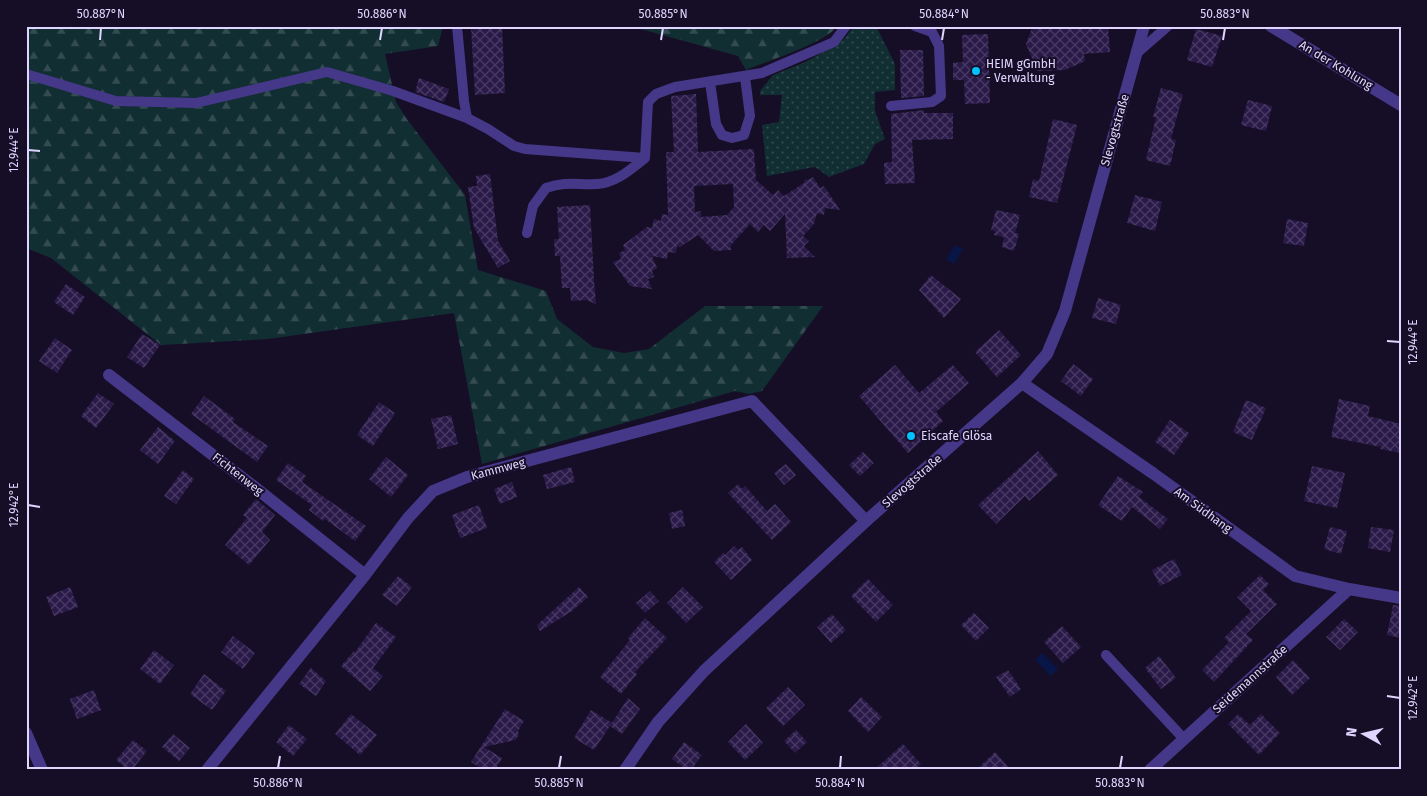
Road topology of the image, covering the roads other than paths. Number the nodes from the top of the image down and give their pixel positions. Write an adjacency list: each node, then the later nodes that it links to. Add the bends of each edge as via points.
1 (456, 26): 13 (lane)
2 (846, 26): 9 (lane, via 834,42 762,73)
3 (915, 26): 12 (lane, via 932,32 939,46 941,96 932,102)
4 (1144, 26): 7 (street, Slevogtstraße)
5 (1168, 26): 7 (lane)
6 (1271, 26): 11 (street, An der Kohlung)
7 (1137, 53): 17 (street, Slevogtstraße, via 1065,311 1047,354)
8 (26, 74): 13 (lane, via 116,100 196,103 327,72)
9 (745, 76): 10 (lane); 10 (lane, via 750,119 744,135 732,138 722,135 716,124)
10 (710, 82): 14 (lane, via 675,87 656,94 648,102)
11 (1401, 105)
12 (891, 106)
13 (468, 118): 14 (lane, via 524,149)
14 (645, 158): 15 (lane, via 621,177 598,184 572,183 546,188 533,206)
15 (526, 233)
16 (109, 375): 19 (street, Fichtenweg)
17 (1022, 383): 18 (street, Slevogtstraße); 20 (street, Am Südhang, via 1294,576)
18 (866, 521): 19 (street, Kammweg, via 752,401 467,477 433,491); 27 (street, Slevogtstraße, via 704,671 658,722)
19 (365, 575): 26 (street, Kammweg)
20 (1349, 589): 21 (street, Am Südhang); 24 (street, Seidemannstraße)
21 (1401, 598)
22 (1106, 655): 24 (lane)
23 (26, 733): 25 (street)
24 (1184, 739): 28 (street, Seidemannstraße)
25 (42, 770)
26 (208, 770)
27 (626, 770)
28 (1150, 770)

